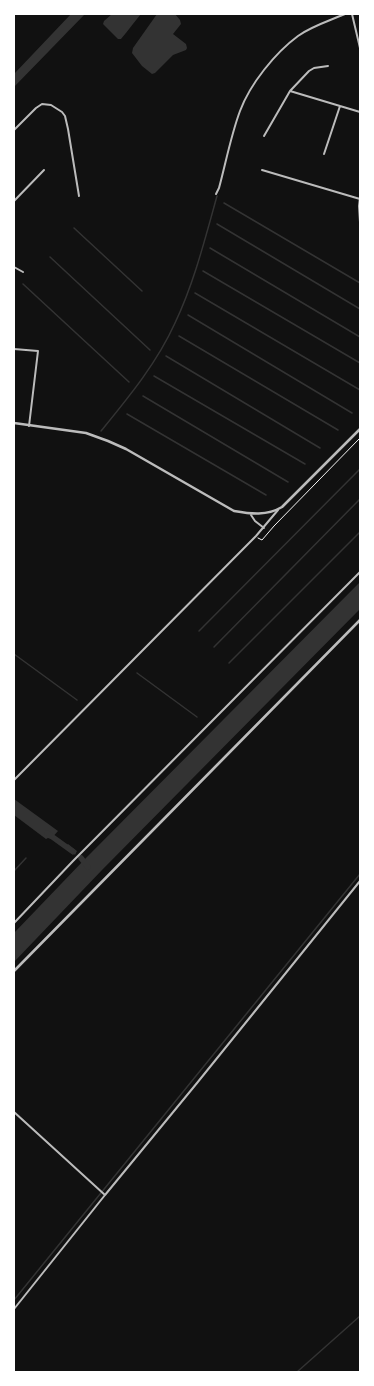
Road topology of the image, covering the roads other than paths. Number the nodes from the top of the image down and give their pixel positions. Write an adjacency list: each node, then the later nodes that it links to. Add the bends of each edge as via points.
1 (345, 14): 13 (street, via 316,25 298,36 268,64 241,110)
2 (352, 14): 3 (street)
3 (360, 48)
4 (328, 66): 5 (street, via 309,71)
5 (290, 91): 6 (street); 9 (street)
6 (340, 106): 7 (street); 10 (street)
7 (360, 112)
8 (14, 130): 14 (street, via 42,104 51,105 62,112 68,129)
9 (264, 136)
10 (324, 154)
11 (44, 170): 16 (street)
12 (262, 170): 15 (street)
13 (216, 194)
14 (79, 196)
15 (360, 198): 17 (street)
16 (14, 201)
17 (360, 222)
18 (14, 267): 19 (street)
19 (23, 272)
20 (14, 349): 22 (street, via 38,352)
21 (14, 423): 22 (street)
22 (29, 426): 25 (street, via 77,432 108,441 234,511)
23 (360, 429): 24 (street)
24 (278, 510): 25 (street); 26 (street)
25 (251, 514): 26 (street)
26 (264, 528): 29 (street)
27 (360, 572): 31 (street)
28 (360, 620): 32 (street)
29 (14, 780)
30 (360, 881): 34 (street)
31 (14, 923)
32 (14, 971)
33 (14, 1112): 34 (street)
34 (104, 1194): 35 (street)
35 (14, 1309)

